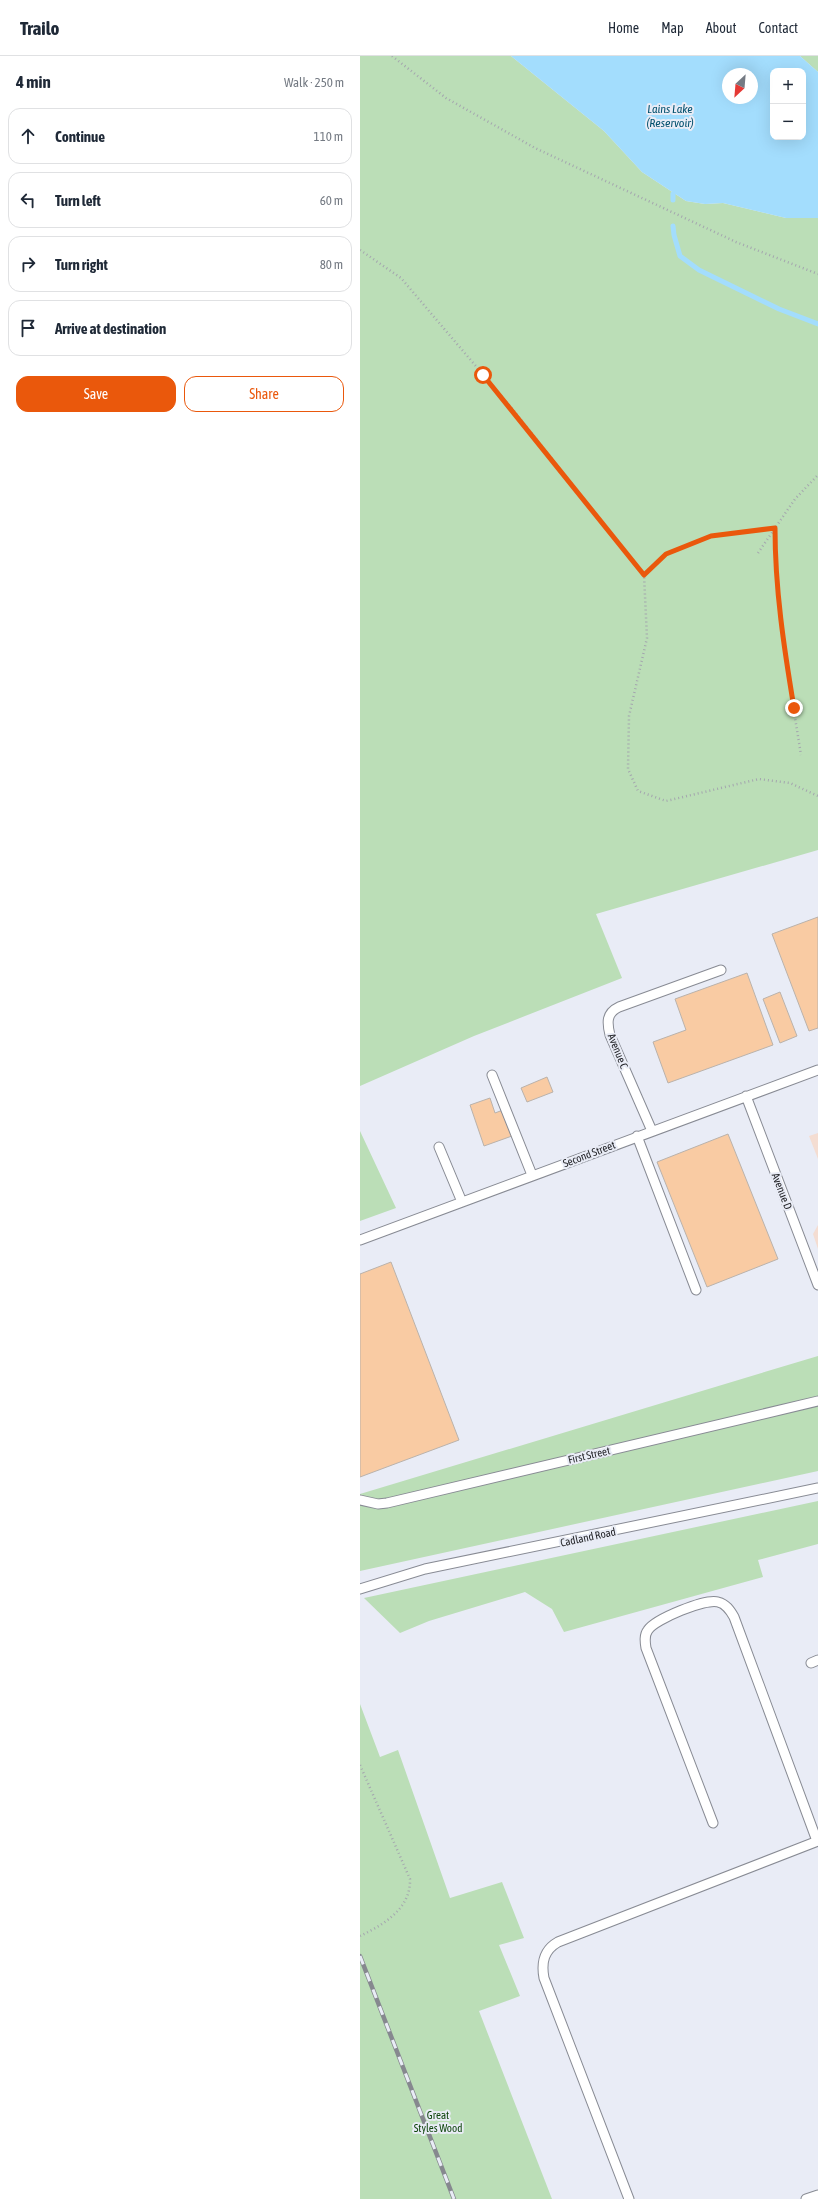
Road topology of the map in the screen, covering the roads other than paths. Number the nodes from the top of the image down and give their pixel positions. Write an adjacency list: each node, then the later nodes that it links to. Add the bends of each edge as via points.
1 (721, 970): 5 (lane, Avenue C, via 619,1007 610,1014 610,1035)
2 (818, 1070): 4 (lane, Second Street)
3 (492, 1076): 8 (lane)
4 (746, 1096): 5 (lane, Second Street); 11 (lane, Avenue D)
5 (652, 1130): 6 (lane, Second Street)
6 (638, 1136): 8 (lane, Second Street); 12 (lane)
7 (439, 1147): 9 (lane)
8 (532, 1175): 9 (lane, Second Street)
9 (462, 1202): 10 (lane, Second Street)
10 (360, 1240)
11 (818, 1285)
12 (696, 1290)
13 (818, 1401): 15 (lane, First Street, via 388,1503 366,1503)
14 (818, 1488): 16 (lane, Cadland Road, via 425,1569)
15 (360, 1500)
16 (360, 1589)
17 (714, 1823): 18 (lane, via 645,1640 652,1625 707,1601 720,1602 734,1617)
18 (817, 1841): 20 (lane, via 558,1942 548,1949 544,1956 544,1978)
19 (818, 2195): 21 (lane)
20 (629, 2199)
21 (806, 2199)

